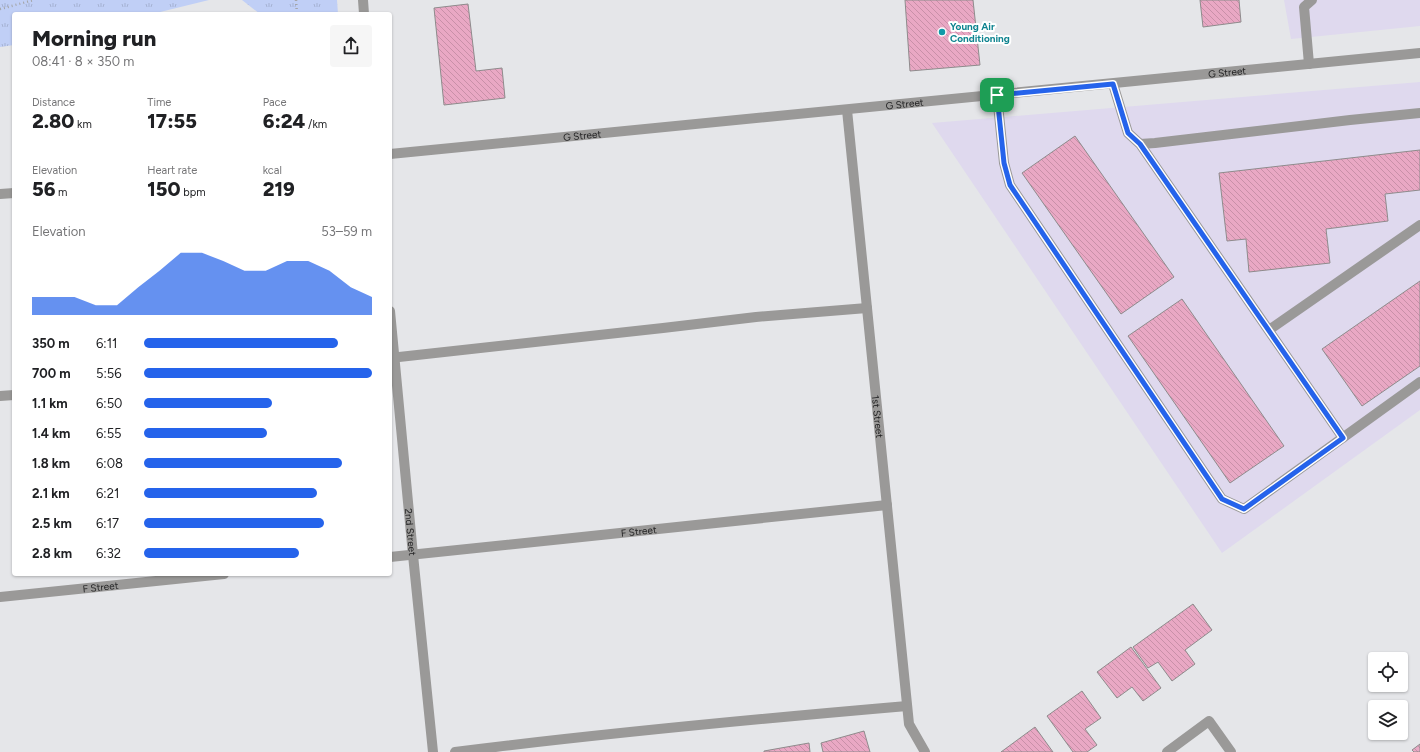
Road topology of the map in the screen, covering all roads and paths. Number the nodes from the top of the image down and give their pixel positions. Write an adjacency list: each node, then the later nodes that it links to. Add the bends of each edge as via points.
1 (34, 0): 5 (path)
2 (296, 0): 6 (path)
3 (363, 0): 7 (street)
4 (1312, 0): 9 (street, via 1304,7)
5 (0, 9)
6 (297, 12)
7 (364, 12)
8 (1420, 54): 9 (street, G Street)
9 (1309, 64): 10 (street, G Street)
10 (1113, 84): 11 (street, G Street); 14 (street, via 1128,133)
11 (997, 95): 12 (street, G Street); 25 (street, via 1004,163 1010,185 1222,499 1244,509)
12 (847, 110): 15 (street, G Street); 19 (street, 1st Street)
13 (1420, 113): 14 (street)
14 (1140, 144): 20 (street)
15 (392, 154)
16 (12, 193): 17 (street)
17 (0, 194)
18 (1420, 225): 20 (street)
19 (867, 308): 21 (street, via 756,317); 26 (street, 1st Street)
20 (1269, 330): 25 (street)
21 (392, 358): 27 (street, 2nd Street)
22 (1420, 382): 25 (street)
23 (12, 395): 24 (street)
24 (0, 396)
25 (1343, 438)
26 (887, 505): 27 (street, F Street); 31 (street, 1st Street)
27 (413, 555): 28 (street, F Street); 32 (street, 2nd Street)
28 (392, 557)
29 (205, 576): 30 (street, F Street)
30 (0, 597)
31 (907, 706): 33 (street, via 754,719); 34 (street, 1st Street, via 909,724)
32 (434, 752)
33 (455, 752)
34 (925, 752)
35 (1167, 752): 36 (street, via 1209,721)
36 (1231, 752)

